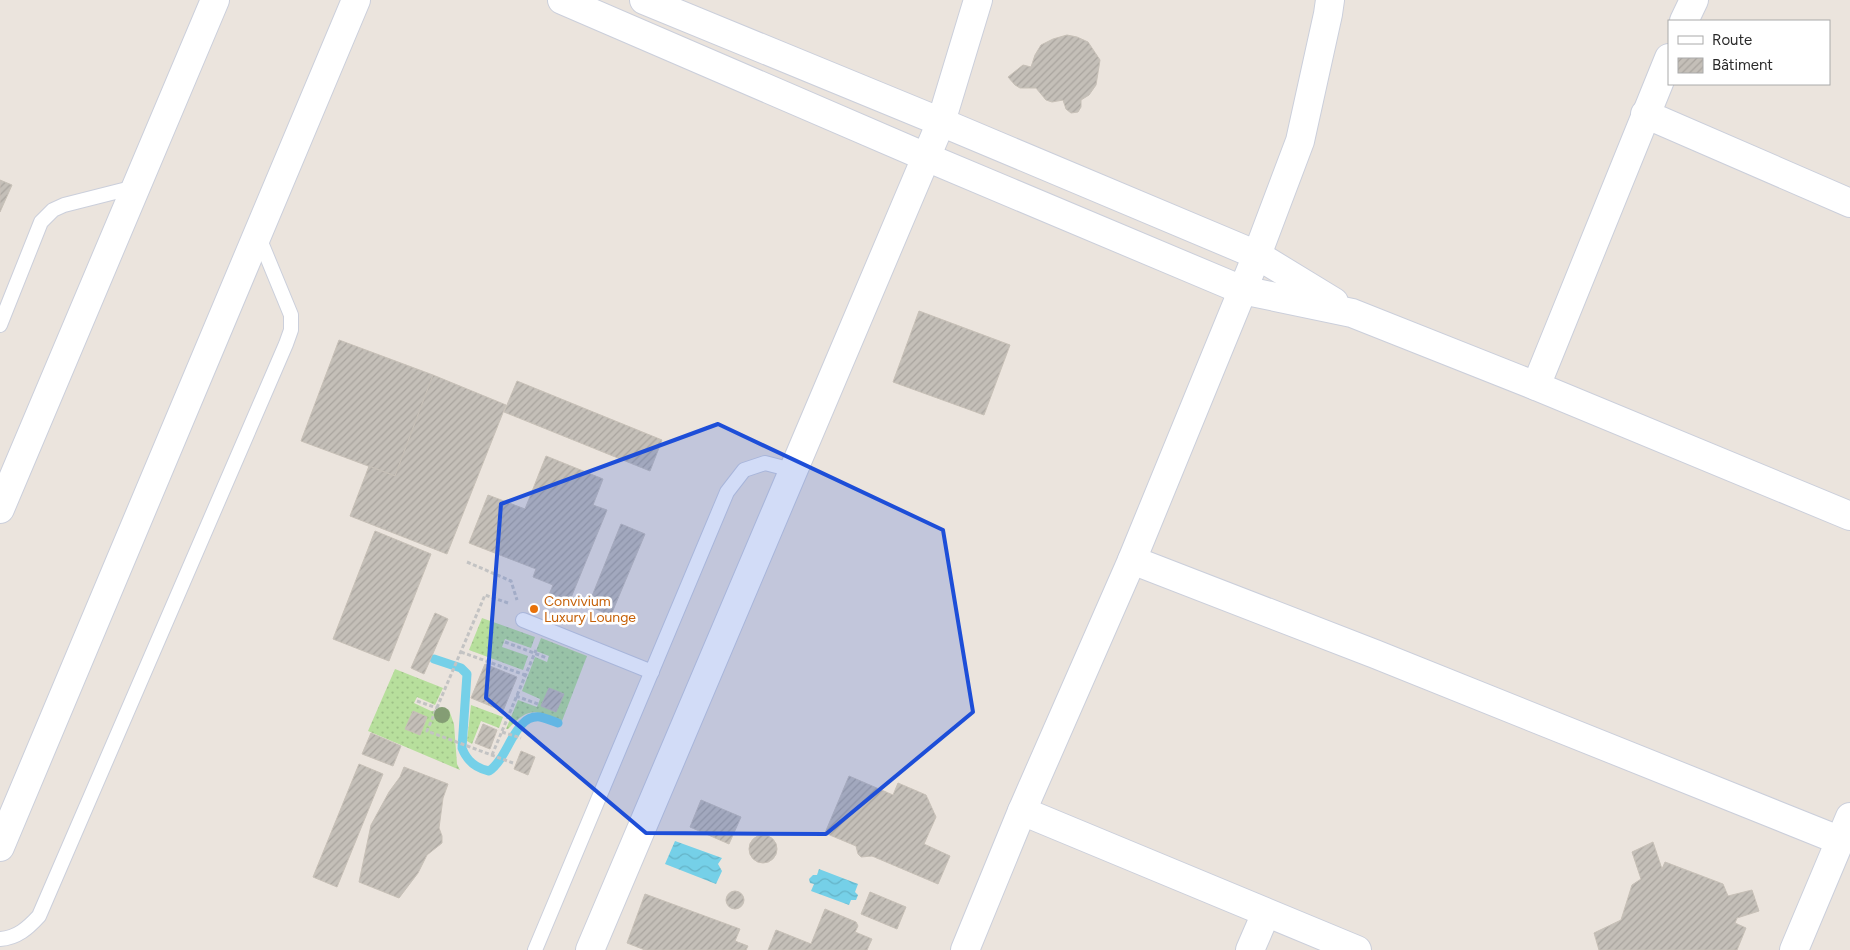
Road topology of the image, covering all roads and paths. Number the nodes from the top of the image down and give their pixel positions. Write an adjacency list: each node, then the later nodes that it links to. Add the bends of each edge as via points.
1 (215, 0): 13 (street)
2 (356, 0): 15 (street)
3 (562, 0): 12 (street)
4 (644, 0): 11 (street)
5 (978, 0): 11 (street)
6 (1330, 0): 16 (street, via 1300,141)
7 (1694, 0): 8 (street)
8 (1684, 20)
9 (1668, 60): 10 (street)
10 (1645, 114): 14 (street); 20 (street)
11 (941, 122): 12 (street); 16 (street)
12 (926, 157): 17 (street); 21 (street)
13 (135, 187): 19 (lane, via 64,205 53,210 41,222); 22 (street)
14 (1850, 203)
15 (258, 234): 45 (street); 47 (lane, via 291,315 286,344 39,916 27,930 9,939)
16 (1257, 255): 17 (street); 18 (street)
17 (1242, 290): 18 (street); 24 (street)
18 (1352, 313): 20 (street)
19 (0, 325)
20 (1536, 386): 23 (street)
21 (792, 470): 33 (lane, via 765,463 744,470 727,492); 49 (street)
22 (0, 510)
23 (1850, 516)
24 (1132, 560): 43 (street); 44 (street, via 1384,658)
25 (467, 562): 27 (path, via 511,581)
26 (485, 595): 30 (path)
27 (521, 614): 28 (lane)
28 (544, 628): 31 (path); 33 (lane)
29 (505, 642): 31 (path)
30 (461, 652): 34 (path); 38 (path)
31 (534, 653): 32 (path); 34 (path)
32 (547, 658)
33 (652, 672): 48 (lane)
34 (525, 675): 35 (path)
35 (516, 696): 37 (path); 39 (path)
36 (417, 701): 38 (path)
37 (538, 704)
38 (437, 708): 41 (path, via 427,731)
39 (502, 732): 40 (path); 41 (path)
40 (519, 737)
41 (494, 756): 42 (path)
42 (513, 764)
43 (1022, 811): 46 (street); 50 (street)
44 (1845, 829): 53 (street)
45 (0, 847)
46 (1266, 913): 51 (street); 52 (street)
47 (0, 939)
48 (535, 950)
49 (590, 950)
50 (965, 950)
51 (1250, 950)
52 (1357, 950)
53 (1794, 950)

